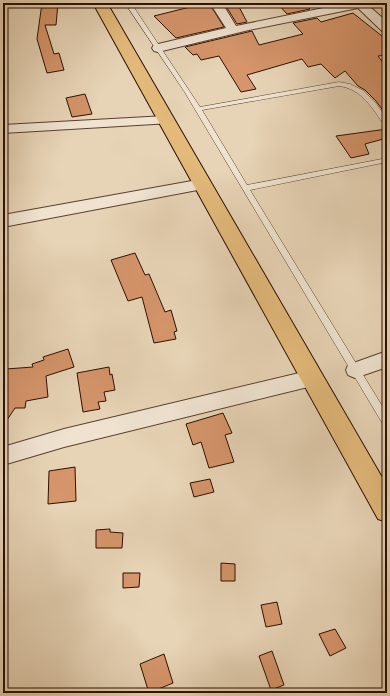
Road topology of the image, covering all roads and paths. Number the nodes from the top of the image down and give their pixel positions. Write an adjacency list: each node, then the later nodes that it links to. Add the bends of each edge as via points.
1 (100, 3): 9 (highway)
2 (128, 3): 7 (lane)
3 (216, 3): 6 (street)
4 (363, 4): 5 (street); 6 (street)
5 (387, 29)
6 (233, 30): 7 (street)
7 (158, 48): 8 (lane)
8 (198, 109): 10 (lane, via 347,84 363,92); 14 (lane)
9 (166, 120): 11 (street); 13 (highway)
10 (387, 124)
11 (3, 129)
12 (387, 160): 14 (lane)
13 (203, 184): 15 (street); 18 (highway)
14 (244, 188): 17 (lane)
15 (3, 221)
16 (387, 359): 17 (street)
17 (355, 370): 19 (lane)
18 (312, 378): 20 (street, via 64,438); 21 (highway)
19 (387, 423)
20 (3, 456)
21 (387, 510)

